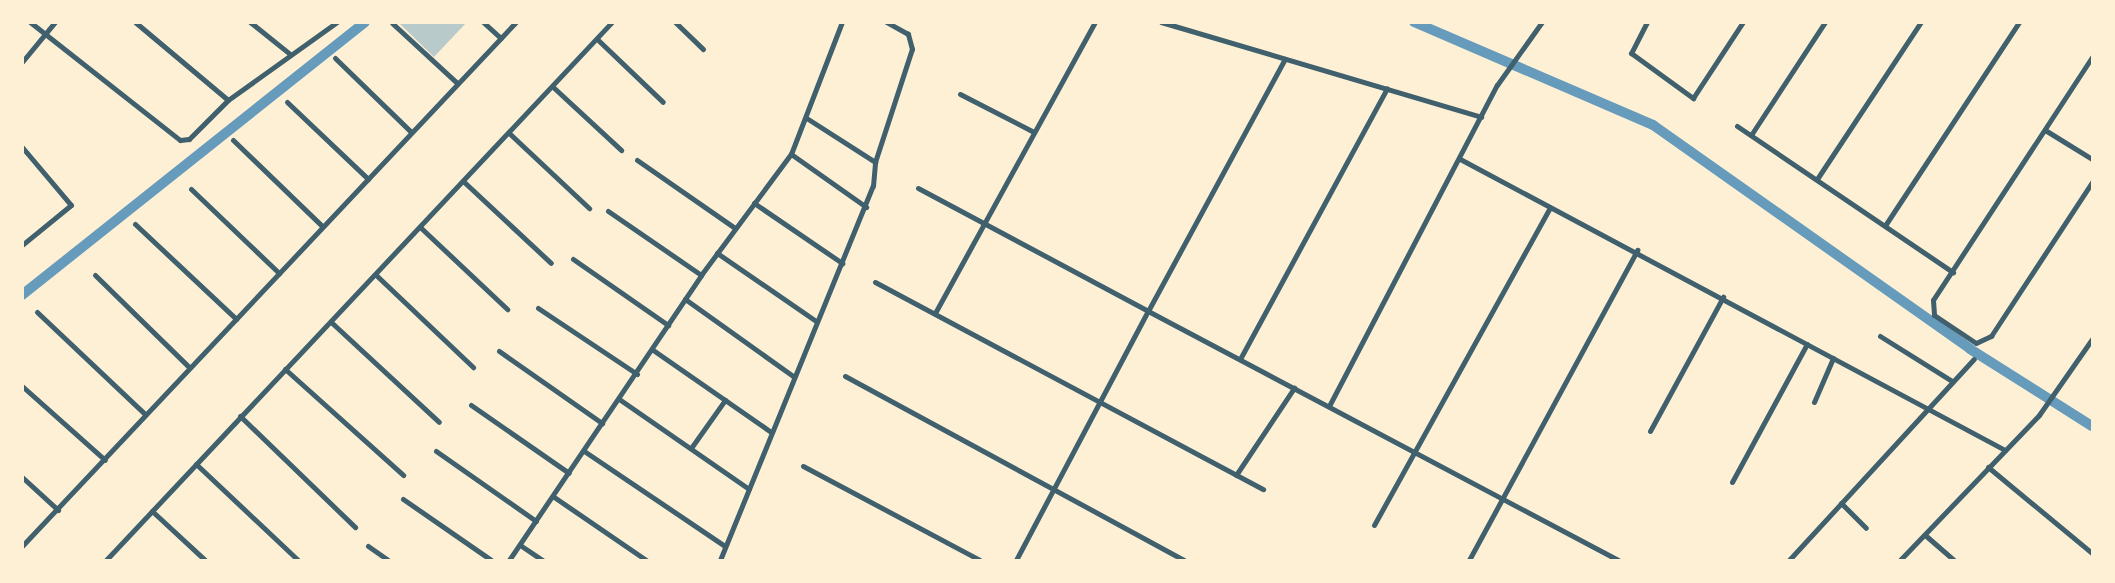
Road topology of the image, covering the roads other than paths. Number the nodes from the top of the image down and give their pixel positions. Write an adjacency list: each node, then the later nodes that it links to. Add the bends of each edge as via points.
1 (30, 22): 21 (street)
2 (55, 22): 21 (street)
3 (135, 22): 34 (street)
4 (250, 22): 25 (street)
5 (337, 22): 25 (street)
6 (483, 22): 22 (street)
7 (516, 22): 22 (street)
8 (612, 22): 23 (street)
9 (675, 22): 24 (street)
10 (842, 22): 38 (street)
11 (886, 22): 52 (street, via 908,34 912,49)
12 (1095, 22): 42 (street)
13 (1161, 22): 28 (street)
14 (1542, 22): 37 (street)
15 (1647, 22): 16 (street, via 1630,53 1693,98)
16 (1743, 22)
17 (1825, 22): 44 (street)
18 (1921, 22): 54 (street)
19 (2019, 22): 66 (street)
20 (393, 23): 30 (street)
21 (46, 34): 29 (street); 34 (street, via 180,140 189,139)
22 (501, 38): 30 (street)
23 (597, 39): 31 (street); 36 (street)
24 (703, 49)
25 (290, 54): 34 (street)
26 (2092, 57): 40 (street)
27 (335, 58): 41 (street)
28 (1285, 59): 32 (street); 86 (street)
29 (22, 62)
30 (457, 83): 41 (street)
31 (553, 87): 43 (street); 47 (street)
32 (1387, 88): 37 (street); 99 (street)
33 (960, 94): 42 (street)
34 (228, 100)
35 (287, 102): 53 (street)
36 (663, 102)
37 (1481, 117): 49 (street)
38 (808, 119): 48 (street); 52 (street)
39 (1737, 126): 44 (street)
40 (2045, 130): 50 (street); 76 (street)
41 (411, 132): 53 (street)
42 (1034, 132): 64 (street)
43 (509, 133): 55 (street); 62 (street)
44 (1751, 135): 54 (street)
45 (233, 140): 67 (street)
46 (22, 147): 70 (street, via 71,205)
47 (621, 150)
48 (791, 154): 59 (street); 60 (street)
49 (1460, 159): 61 (street); 115 (street)
50 (2092, 159)
51 (637, 160): 69 (street)
52 (875, 162): 60 (street)
53 (368, 179): 67 (street)
54 (1817, 179): 66 (street)
55 (464, 181): 68 (street); 74 (street)
56 (2092, 182): 76 (street, via 1991,336 1976,343 1930,309)
57 (918, 188): 64 (street)
58 (190, 189): 77 (street)
59 (754, 203): 69 (street); 75 (street)
60 (866, 207): 75 (street)
61 (1550, 207): 71 (street); 124 (street)
62 (589, 208)
63 (608, 212): 80 (street)
64 (984, 223): 86 (street); 88 (street)
65 (135, 224): 89 (street)
66 (1886, 224): 76 (street)
67 (322, 226): 77 (street)
68 (420, 227): 79 (street); 85 (street)
69 (735, 228): 72 (street)
70 (22, 244)
71 (1637, 250): 82 (street); 141 (street)
72 (717, 253): 80 (street); 90 (street)
73 (573, 259): 92 (street)
74 (551, 263)
75 (842, 263): 90 (street)
76 (1953, 272)
77 (279, 273): 89 (street)
78 (95, 275): 102 (street)
79 (376, 275): 91 (street); 101 (street)
80 (701, 275): 83 (street)
81 (875, 282): 88 (street)
82 (1723, 297): 95 (street); 121 (street)
83 (685, 299): 92 (street); 105 (street)
84 (538, 308): 104 (street)
85 (507, 309)
86 (1148, 311): 99 (street); 111 (street)
87 (37, 312): 117 (street)
88 (935, 313): 111 (street)
89 (236, 319): 102 (street)
90 (816, 321): 105 (street)
91 (331, 322): 103 (street); 119 (street)
92 (668, 325): 96 (street)
93 (1880, 336): 107 (street)
94 (2092, 339): 125 (street, via 2056,394)
95 (1807, 344): 98 (street); 136 (street)
96 (653, 350): 104 (street); 112 (street)
97 (500, 351): 120 (street)
98 (1833, 358): 113 (street); 116 (street)
99 (1240, 359): 109 (street)
100 (1974, 359): 107 (street)
101 (473, 367)
102 (189, 368): 117 (street)
103 (285, 369): 118 (street); 134 (street)
104 (637, 374): 110 (street)
105 (793, 376): 122 (street)
106 (845, 376): 138 (street)
107 (1952, 381): 116 (street)
108 (22, 386): 128 (street)
109 (1294, 388): 115 (street); 133 (street)
110 (619, 399): 120 (street); 123 (street)
111 (1101, 399): 133 (street); 138 (street)
112 (725, 400): 122 (street); 123 (street)
113 (1814, 402)
114 (471, 405): 132 (street)
115 (1329, 406): 124 (street)
116 (1927, 409): 125 (street); 143 (street)
117 (145, 414): 128 (street)
118 (240, 416): 129 (street); 148 (street)
119 (440, 422)
120 (602, 423): 127 (street)
121 (1650, 431)
122 (771, 432): 137 (street)
123 (691, 448): 137 (street)
124 (1414, 450): 141 (street); 147 (street)
125 (2005, 450): 131 (street)
126 (436, 451): 146 (street)
127 (584, 451): 132 (street); 154 (street)
128 (105, 460): 144 (street)
129 (196, 464): 145 (street); 158 (street)
130 (803, 466): 165 (street)
131 (1988, 467): 150 (street); 155 (street)
132 (569, 473): 140 (street)
133 (1236, 475): 139 (street)
134 (403, 476)
135 (22, 477): 144 (street)
136 (1732, 482)
137 (749, 489): 154 (street)
138 (1054, 489): 166 (street); 167 (street)
139 (1263, 489)
140 (554, 497): 146 (street); 163 (street)
141 (1502, 498): 168 (street); 169 (street)
142 (403, 499): 160 (street)
143 (1841, 503): 149 (street); 170 (street)
144 (58, 510): 152 (street)
145 (152, 511): 156 (street); 157 (street)
146 (536, 521): 151 (street)
147 (1374, 525)
148 (355, 527)
149 (1866, 528)
150 (1925, 535): 171 (street); 172 (street)
151 (520, 545): 161 (street); 162 (street)
152 (22, 546)
153 (368, 546): 159 (street)
154 (726, 546): 164 (street)
155 (2092, 553)
156 (108, 560)
157 (205, 561)
158 (298, 561)
159 (388, 561)
160 (490, 561)
161 (509, 561)
162 (542, 561)
163 (646, 561)
164 (720, 561)
165 (980, 561)
166 (1016, 561)
167 (1184, 561)
168 (1469, 561)
169 (1618, 561)
170 (1789, 561)
171 (1900, 561)
172 (1954, 561)

